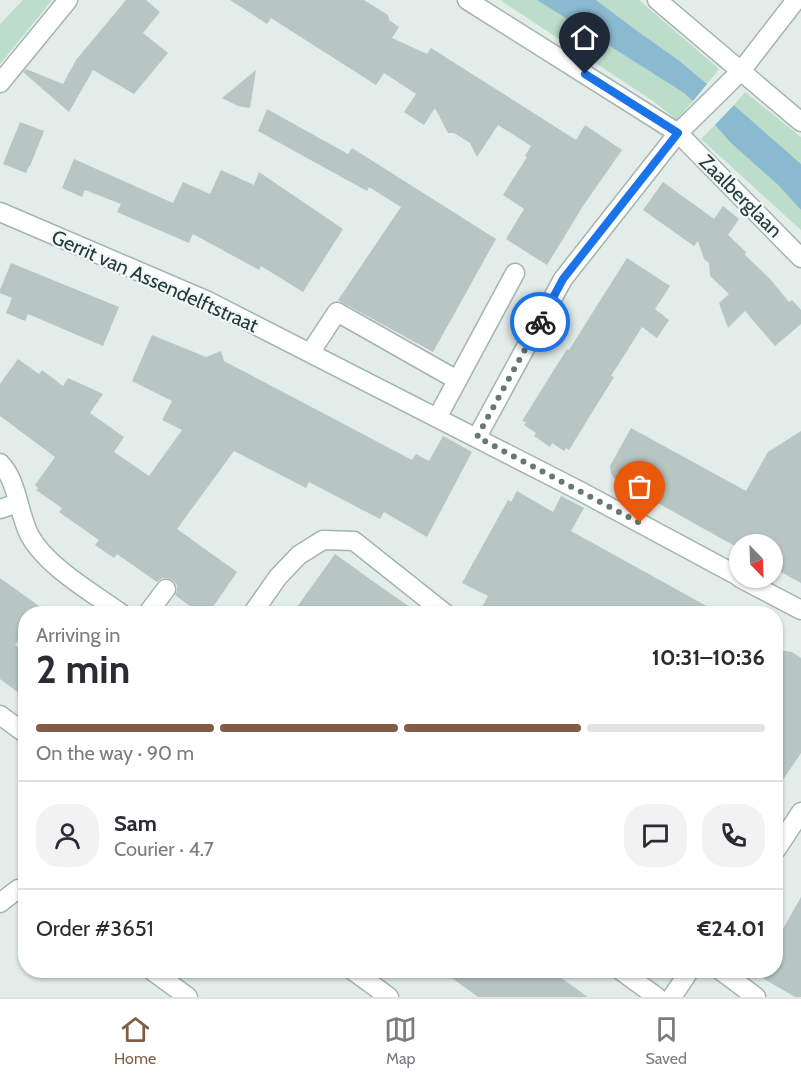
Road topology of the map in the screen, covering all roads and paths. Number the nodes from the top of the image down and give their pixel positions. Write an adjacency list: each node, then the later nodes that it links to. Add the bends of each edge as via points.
1 (68, 0): 6 (street)
2 (467, 0): 8 (street, Zaalberglaan)
3 (657, 0): 5 (street)
4 (796, 0): 5 (street)
5 (741, 71): 7 (street); 8 (street)
6 (0, 83)
7 (801, 122)
8 (678, 133): 10 (street, Zaalberglaan); 15 (street, via 563,279)
9 (0, 212): 12 (street, Gerrit van Assendelftstraat, via 208,301)
10 (801, 258)
11 (515, 273): 13 (street)
12 (310, 353): 13 (street, via 337,312); 14 (street, Gerrit van Assendelftstraat)
13 (457, 380): 14 (street)
14 (437, 418): 15 (street, Gerrit van Assendelftstraat)
15 (477, 437): 19 (street, Gerrit van Assendelftstraat)
16 (0, 464): 17 (street, via 10,477)
17 (18, 503): 18 (street); 22 (street, via 31,538 46,557)
18 (0, 509)
19 (729, 571)
20 (760, 588): 26 (street, Gerrit van Assendelftstraat)
21 (166, 589): 23 (street)
22 (111, 606)
23 (153, 606)
24 (258, 606): 25 (street, via 299,555 323,540 354,541)
25 (436, 606)
26 (801, 610)
27 (0, 715): 28 (street)
28 (18, 728)
29 (801, 812): 30 (street)
30 (783, 839)
31 (18, 889): 32 (street)
32 (0, 903)
33 (162, 978): 38 (street)
34 (363, 978): 39 (street)
35 (631, 978): 40 (street)
36 (685, 978): 41 (street)
37 (731, 978): 42 (street)
38 (188, 997)
39 (389, 997)
40 (657, 997)
41 (672, 997)
42 (756, 997)

